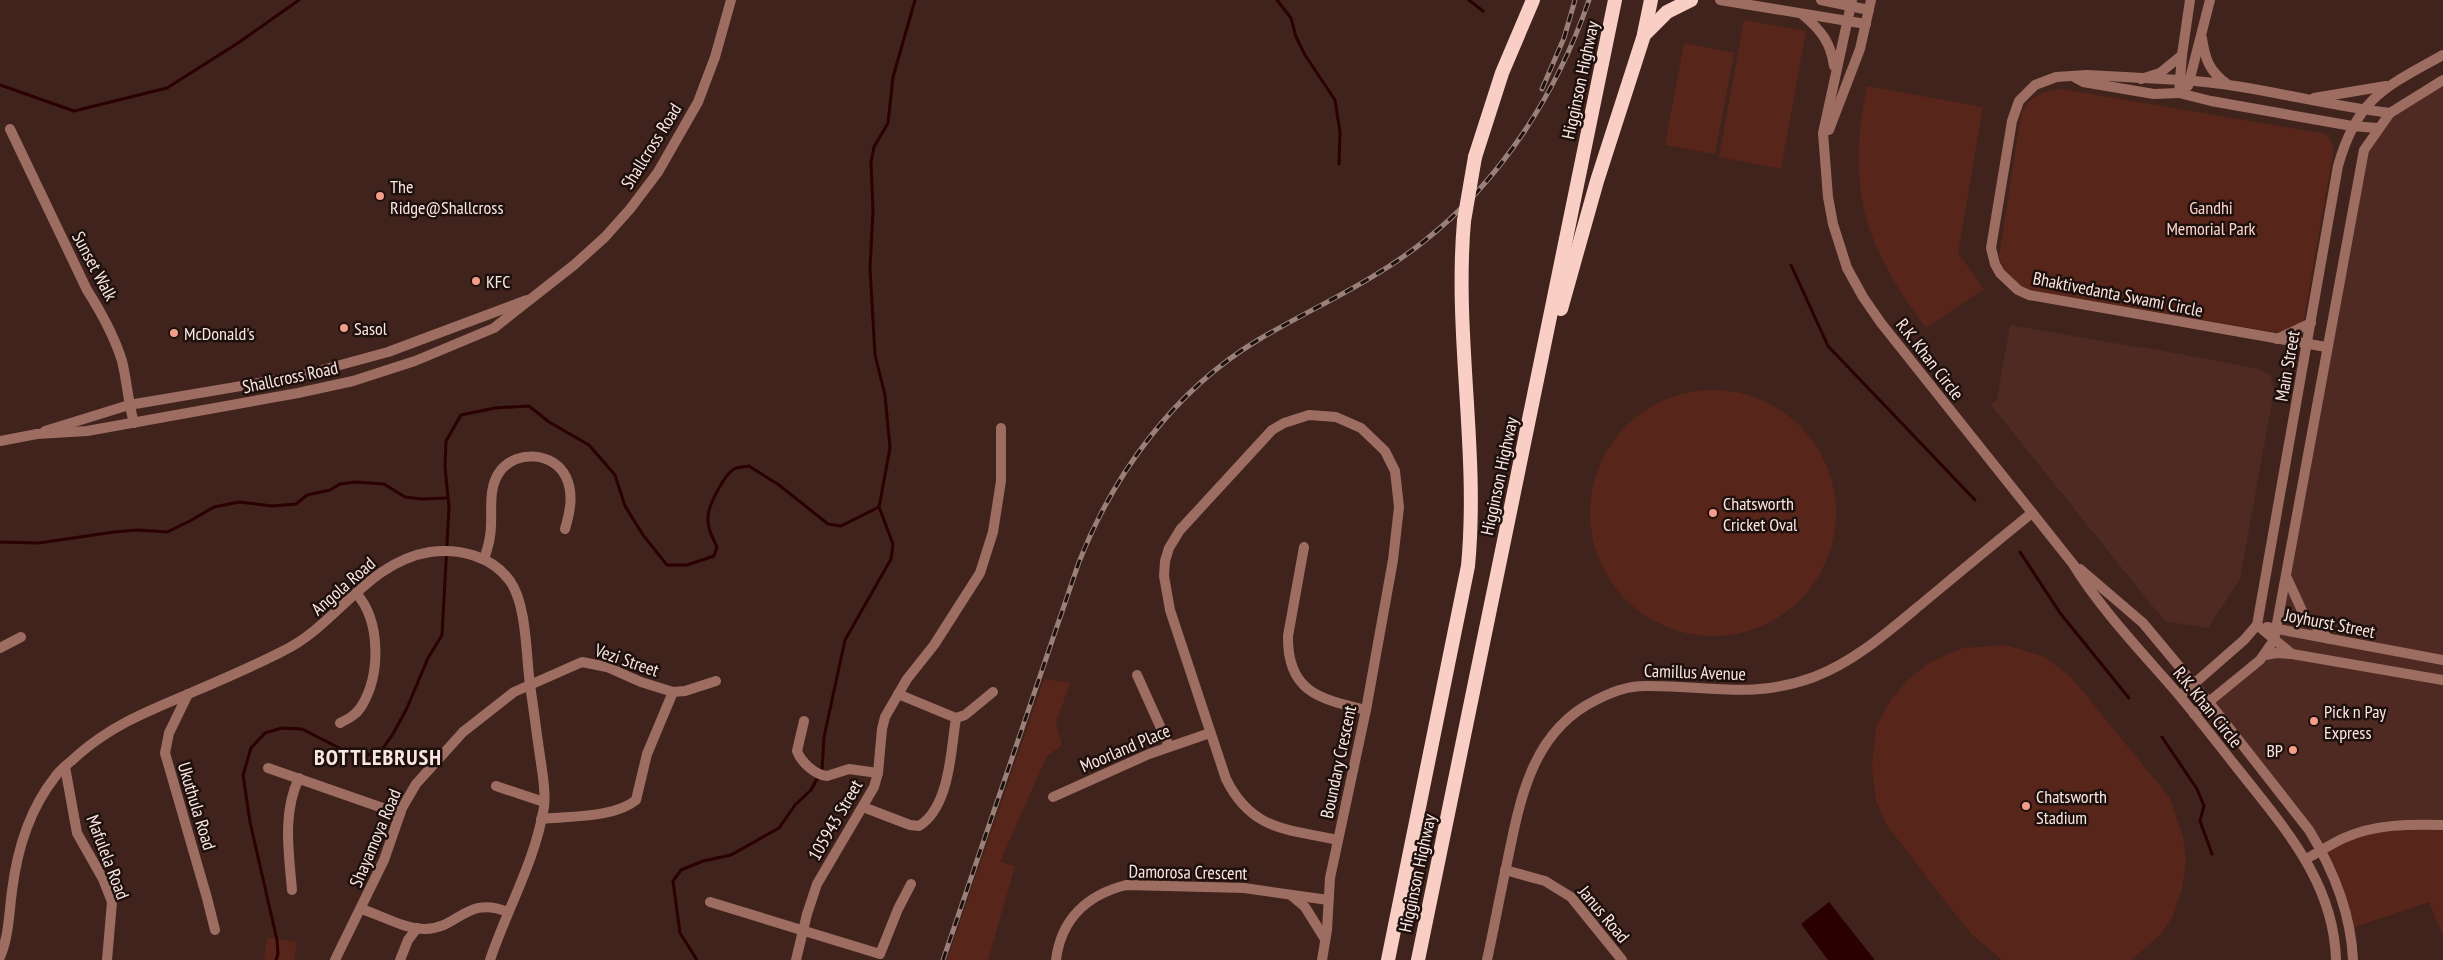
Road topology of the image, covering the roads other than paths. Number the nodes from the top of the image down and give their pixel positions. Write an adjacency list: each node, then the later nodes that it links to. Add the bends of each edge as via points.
1 (731, 0): 34 (street, Shallcross Road, via 698,102 658,172 605,237)
2 (1533, 0): 113 (highway, Higginson Highway, bridge, via 1502,73 1476,157 1464,221 1462,295 1472,507 1468,566)
3 (1615, 0): 41 (highway, Higginson Highway)
4 (1651, 0): 16 (highway)
5 (1691, 0): 16 (highway, via 1667,12)
6 (1720, 0): 12 (street)
7 (1821, 0): 10 (street)
8 (2190, 0): 17 (street)
9 (2210, 0): 15 (street)
10 (1851, 3): 11 (street); 13 (street, R.K. Khan Circle)
11 (1870, 5): 14 (street, R.K. Khan Circle)
12 (1803, 15): 13 (street); 19 (street, via 1816,25 1829,44)
13 (1847, 21): 14 (street); 19 (street, R.K. Khan Circle)
14 (1866, 24): 33 (street, R.K. Khan Circle)
15 (2202, 34): 22 (street); 24 (street, via 2206,62)
16 (1644, 35): 41 (highway, via 1597,181)
17 (2182, 55): 21 (street, via 2160,72); 22 (street)
18 (2443, 55): 25 (street, Main Street)
19 (1835, 75): 33 (street, R.K. Khan Circle, via 1825,119)
20 (2074, 77): 21 (street, Bhaktivedanta Swami Circle); 26 (street, Bhaktivedanta Swami Circle, via 2083,82 2154,94); 36 (street, Bhaktivedanta Swami Circle, via 2056,77 2040,82 2015,110 1992,241 1992,254 2000,273 2018,290 2042,298)
21 (2141, 79): 22 (street, Bhaktivedanta Swami Circle)
22 (2185, 80): 24 (street, Bhaktivedanta Swami Circle); 26 (street)
23 (2443, 80): 29 (street, Main Street)
24 (2228, 85): 27 (street, Bhaktivedanta Swami Circle)
25 (2388, 86): 27 (street); 28 (street, Main Street)
26 (2184, 93): 30 (street, Bhaktivedanta Swami Circle, via 2211,101)
27 (2301, 99): 28 (street, Bhaktivedanta Swami Circle)
28 (2364, 110): 29 (street, Bhaktivedanta Swami Circle); 30 (street, Main Street)
29 (2390, 113): 31 (street, Main Street)
30 (2352, 126): 31 (street, Bhaktivedanta Swami Circle); 35 (street, Main Street, via 2338,166)
31 (2377, 128): 38 (street, Main Street, via 2361,160)
32 (10, 129): 39 (street, Sunset Walk, via 87,290 116,342)
33 (1824, 146): 45 (street, R.K. Khan Circle, via 1824,168 1833,224 1852,278 1881,323)
34 (531, 299): 39 (street, Shallcross Road, via 388,352 322,370); 40 (street, Shallcross Road, via 494,328 415,361 353,381)
35 (2311, 324): 36 (street); 37 (street, Main Street)
36 (2277, 339): 37 (street, Bhaktivedanta Swami Circle)
37 (2308, 344): 38 (street, Bhaktivedanta Swami Circle); 52 (street, Main Street)
38 (2326, 347): 50 (street, Main Street)
39 (129, 405): 40 (street, Sunset Walk); 43 (street, Shallcross Road)
40 (134, 423): 43 (street, Shallcross Road)
41 (1529, 423): 114 (highway, Higginson Highway)
42 (1001, 428): 69 (street, 105943 Street, via 1001,481 993,532 980,573)
43 (37, 434): 44 (street, Shallcross Road)
44 (0, 441)
45 (2032, 513): 49 (street, R.K. Khan Circle); 93 (street, Camillus Avenue, via 1877,640 1835,668 1773,688 1734,691 1642,686 1624,688 1588,704 1557,728 1537,755 1521,795)
46 (565, 529): 48 (street, via 570,504 565,475 549,460 518,458 502,469 493,484 491,536)
47 (1304, 548): 72 (street, via 1288,636 1293,670 1312,694)
48 (484, 559): 51 (street, Angola Road, via 466,553 428,552 399,562 373,577); 64 (street, Angola Road, via 503,574 515,590)
49 (2073, 564): 65 (street, R.K. Khan Circle, via 2143,623); 70 (street, R.K. Khan Circle, via 2088,588)
50 (2286, 577): 53 (street, Main Street); 55 (street, via 2304,615)
51 (356, 593): 68 (street, Angola Road, via 321,627 299,642); 76 (street, via 365,603 374,630 373,668 368,692 360,708)
52 (2256, 625): 53 (street, Joyhurst Street); 56 (street, Joyhurst Street); 65 (street, via 2244,640)
53 (2278, 630): 55 (street, Joyhurst Street); 56 (street, Main Street)
54 (21, 637): 57 (street)
55 (2329, 639): 60 (street, Joyhurst Street)
56 (2274, 640): 58 (street, Joyhurst Street); 59 (street, Main Street)
57 (0, 648)
58 (2292, 654): 59 (street, Joyhurst Street); 62 (street, Joyhurst Street)
59 (2265, 655): 71 (street, Main Street)
60 (2443, 660)
61 (1137, 675): 78 (street)
62 (2443, 680)
63 (716, 681): 66 (street, Vezi Street)
64 (530, 684): 66 (street, Vezi Street, via 575,664 590,662); 85 (street, Angola Road); 87 (street, Shayamoya Road, via 514,692 463,732 416,784)
65 (2193, 684): 70 (street); 71 (street, R.K. Khan Circle)
66 (673, 692): 88 (street, via 647,754 636,800 600,814)
67 (993, 692): 74 (street, via 965,715)
68 (188, 694): 79 (street, Angola Road, via 143,712 107,732); 102 (street, Ukuthula Road, via 169,734 165,753 208,898)
69 (898, 694): 74 (street); 81 (street, 105943 Street, via 885,717)
70 (2180, 696): 73 (street, R.K. Khan Circle)
71 (2208, 701): 73 (street, Main Street); 91 (street, R.K. Khan Circle, via 2294,810)
72 (1366, 710): 77 (street, Boundary Crescent, via 1393,560 1398,485 1385,451 1361,428 1336,417 1309,415 1284,423 1260,440 1180,530 1169,548 1164,576 1170,610); 90 (street, Boundary Crescent)
73 (2194, 714): 92 (street, R.K. Khan Circle)
74 (956, 718): 86 (street, via 946,780 923,824 910,825)
75 (804, 721): 81 (street, via 797,751 816,772 827,776 849,769)
76 (340, 723)
77 (1210, 733): 78 (street, Moorland Place); 90 (street, Boundary Crescent, via 1233,794 1250,813 1279,827)
78 (1169, 746): 84 (street, Moorland Place)
79 (64, 767): 105 (street, Angola Road, via 39,801 24,834 14,875 8,932); 107 (street, Mafulela Road, via 77,833 112,902)
80 (268, 768): 82 (street)
81 (878, 773): 86 (street, 105943 Street)
82 (299, 778): 87 (street); 95 (street, via 288,829)
83 (496, 786): 85 (street)
84 (1053, 797)
85 (544, 802): 88 (street, Angola Road)
86 (863, 808): 103 (street, 105943 Street, via 817,884)
87 (400, 814): 99 (street, Shayamoya Road)
88 (542, 819): 100 (street, Angola Road, via 524,877)
89 (2443, 825): 91 (street, via 2380,828 2344,838)
90 (1338, 840): 97 (street)
91 (2321, 851): 92 (street); 118 (street, R.K. Khan Circle, via 2344,905)
92 (2306, 858): 117 (street, R.K. Khan Circle, via 2326,900)
93 (1505, 870): 115 (street, Camillus Avenue); 116 (street, Janus Road, via 1544,881 1571,896)
94 (910, 884): 103 (street, via 882,952 877,954)
95 (292, 890)
96 (1292, 896): 97 (street, Damorosa Crescent); 104 (street, via 1305,907); 111 (street, Damorosa Crescent, via 1244,888 1132,885 1110,889 1078,910 1066,928)
97 (1328, 900): 104 (street)
98 (710, 902): 103 (street)
99 (362, 909): 101 (street); 108 (street, Shayamoya Road)
100 (508, 912): 101 (street, via 489,905 480,906 433,927); 106 (street, Angola Road)
101 (417, 928): 109 (street)
102 (214, 930)
103 (803, 932): 110 (street, 105943 Street)
104 (1325, 939): 112 (street)
105 (0, 957)
106 (492, 959)
107 (107, 960)
108 (335, 960)
109 (400, 960)
110 (796, 960)
111 (1056, 960)
112 (1322, 960)
113 (1388, 960)
114 (1418, 960)
115 (1487, 960)
116 (1622, 960)
117 (2336, 960)
118 (2354, 960)

